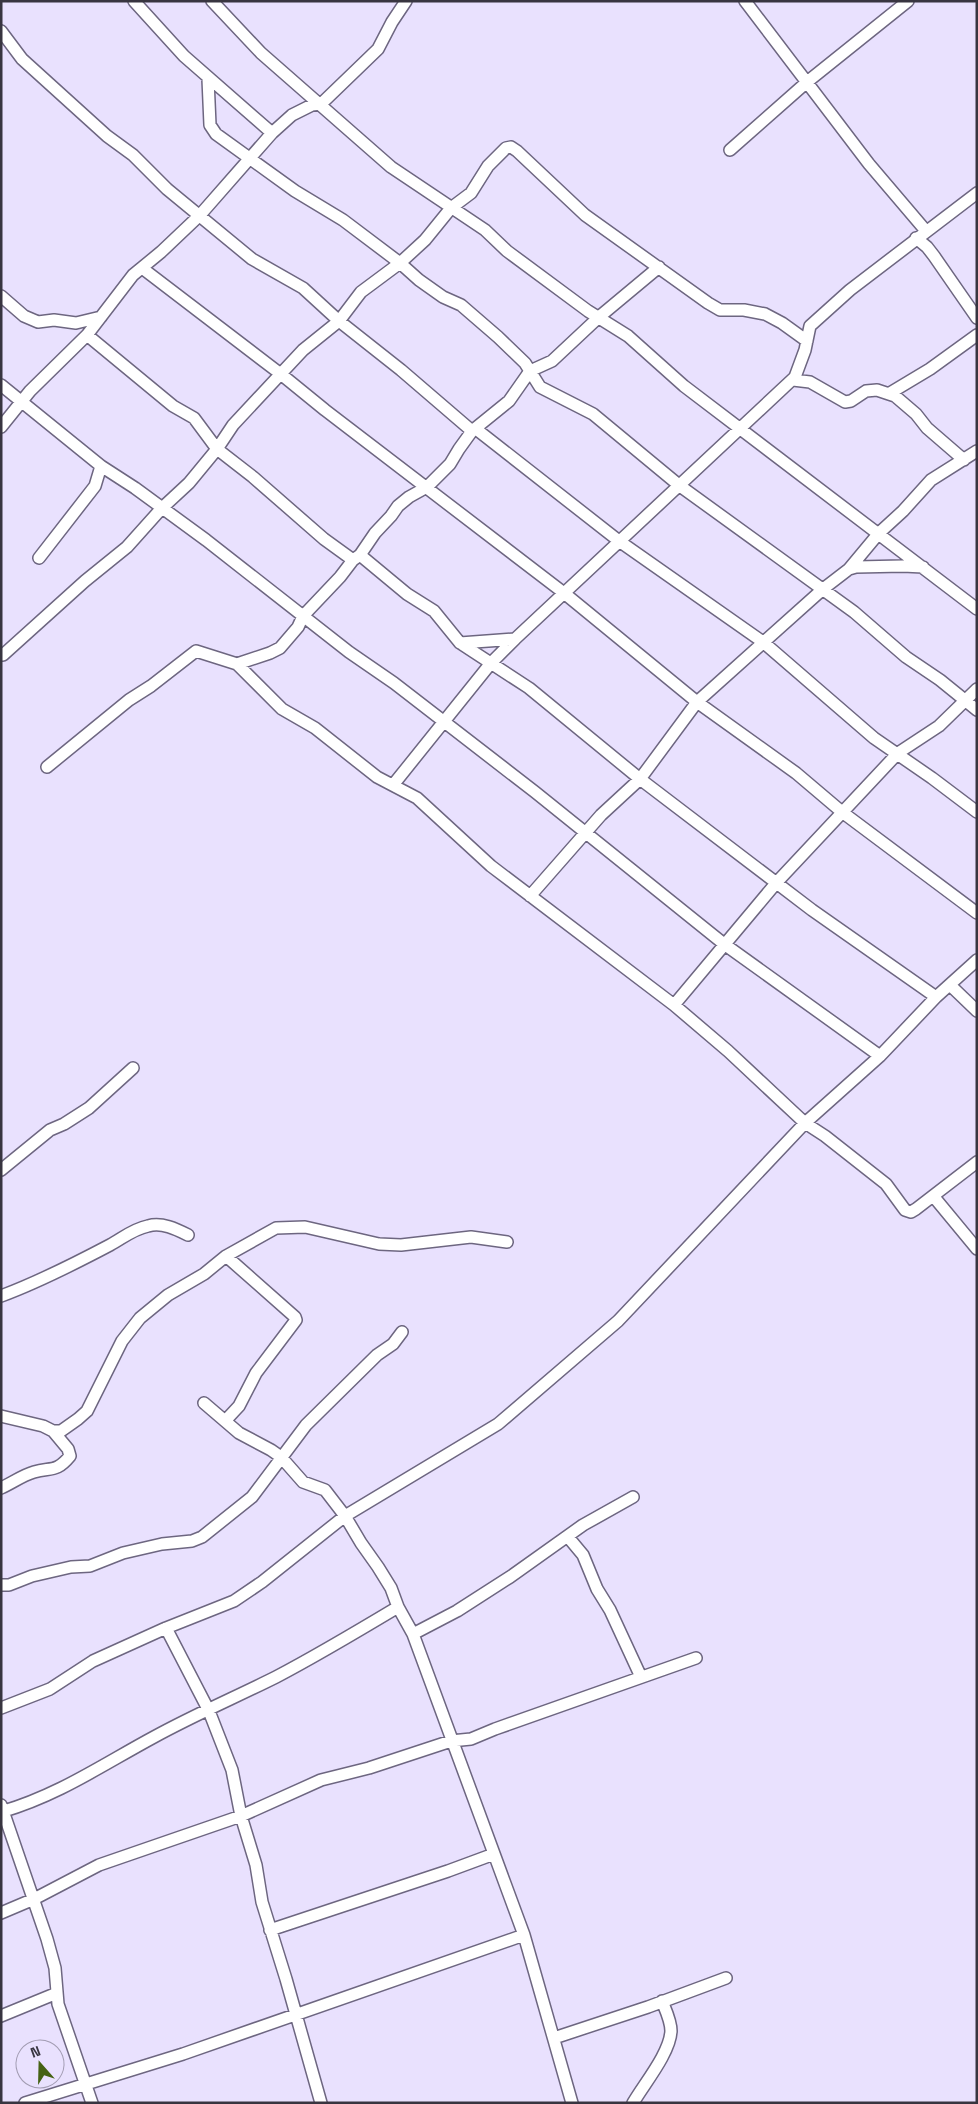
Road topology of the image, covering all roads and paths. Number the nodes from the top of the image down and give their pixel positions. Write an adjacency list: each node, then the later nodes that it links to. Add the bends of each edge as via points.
1 (134, 1): 7 (street)
2 (212, 1): 9 (street, via 261,53)
3 (406, 1): 9 (street, via 378,49)
4 (745, 1): 8 (street)
5 (908, 1): 8 (street)
6 (1, 31): 15 (street, via 22,59)
7 (208, 79): 10 (street); 12 (street, via 210,125 216,134)
8 (807, 82): 11 (street); 16 (street, via 869,164)
9 (320, 104): 10 (street, via 292,115); 14 (street, via 391,167)
10 (272, 133): 12 (street)
11 (730, 150)
12 (250, 159): 15 (street); 18 (street, via 343,220)
13 (977, 194): 16 (street)
14 (451, 208): 18 (street, via 425,240); 19 (street, via 471,193 488,166 506,148 511,148 585,215); 23 (street, via 485,230 507,251)
15 (200, 215): 20 (street); 25 (street, via 252,259 303,288)
16 (926, 231): 17 (street)
17 (916, 238): 24 (street, via 934,256); 28 (street, via 810,326)
18 (400, 263): 25 (street, via 362,292); 29 (street, via 443,297 461,305)
19 (659, 267): 23 (street); 28 (street, via 720,310 765,314)
20 (142, 268): 22 (street); 30 (street)
21 (1, 296): 22 (street, via 24,316 38,322 76,323)
22 (101, 317): 26 (street)
23 (598, 317): 29 (street, via 552,361); 36 (street, via 628,336 684,386)
24 (977, 318)
25 (339, 321): 30 (street, via 303,350); 37 (street)
26 (87, 335): 34 (street); 38 (street, via 173,406 194,418)
27 (977, 335): 33 (street, via 930,370)
28 (807, 341): 31 (street)
29 (530, 371): 37 (street, via 510,401); 42 (street, via 540,387 593,414)
30 (282, 375): 38 (street, via 233,425); 43 (street)
31 (793, 380): 33 (street, via 810,382 845,402 866,391); 36 (street)
32 (1, 385): 34 (street)
33 (890, 393): 40 (street)
34 (22, 401): 35 (street); 41 (street)
35 (1, 427)
36 (740, 429): 42 (street); 45 (street)
37 (474, 430): 43 (street, via 450,464); 46 (street)
38 (217, 449): 44 (street, via 189,483); 47 (street, via 324,539)
39 (977, 451): 40 (street)
40 (964, 460): 45 (street, via 931,480)
41 (101, 466): 44 (street); 48 (street, via 95,486)
42 (680, 486): 46 (street); 51 (street)
43 (427, 487): 47 (street, via 398,506); 52 (street)
44 (161, 509): 54 (street); 58 (street, via 127,547 56,605)
45 (879, 533): 49 (street); 50 (street)
46 (618, 541): 52 (street); 56 (street)
47 (356, 557): 54 (street); 57 (street, via 434,611)
48 (40, 558)
49 (923, 568): 50 (street, via 864,566); 53 (street)
50 (849, 569): 51 (street)
51 (823, 589): 56 (street); 62 (street)
52 (564, 593): 55 (street); 63 (street)
53 (977, 609)
54 (303, 616): 59 (street, via 280,648); 65 (street)
55 (516, 638): 57 (street); 60 (street)
56 (763, 642): 63 (street); 66 (street, via 874,738)
57 (460, 643): 60 (street)
58 (2, 655)
59 (237, 664): 67 (street, via 196,651); 69 (street, via 282,709 315,728 377,777)
60 (492, 664): 65 (street); 68 (street, via 530,688)
61 (977, 689): 62 (street)
62 (966, 701): 64 (street); 66 (street, via 939,726)
63 (698, 702): 68 (street); 70 (street, via 796,773)
64 (977, 710)
65 (444, 723): 69 (street); 72 (street)
66 (898, 754): 70 (street); 71 (street)
67 (47, 767)
68 (640, 778): 72 (street); 73 (street)
69 (393, 785): 74 (street, via 417,798 491,866)
70 (842, 812): 73 (street); 75 (street)
71 (977, 812)
72 (586, 833): 74 (street); 76 (street)
73 (777, 882): 76 (street); 79 (street)
74 (530, 896): 80 (street)
75 (977, 913)
76 (724, 944): 80 (street); 82 (street)
77 (977, 960): 78 (street)
78 (951, 986): 79 (street); 81 (street)
79 (936, 998): 82 (street)
80 (674, 1004): 84 (street)
81 (977, 1011)
82 (880, 1056): 84 (street)
83 (132, 1068): 86 (street, via 89,1108 50,1130)
84 (805, 1123): 87 (street, via 886,1184 905,1210 911,1212); 101 (street, via 618,1321 498,1424)
85 (977, 1162): 87 (street)
86 (1, 1170)
87 (934, 1197): 90 (street)
88 (188, 1235): 92 (street, via 173,1228 148,1225 36,1283)
89 (507, 1242): 91 (street, via 471,1237 379,1244 305,1227 276,1228)
90 (977, 1249)
91 (226, 1256): 96 (street, via 296,1320 256,1373 239,1406); 97 (street, via 140,1318 122,1341 87,1410 61,1431)
92 (1, 1296)
93 (402, 1332): 98 (street, via 306,1425)
94 (204, 1403): 96 (street)
95 (1, 1416): 97 (street)
96 (225, 1421): 98 (street, via 239,1433)
97 (53, 1431): 99 (street, via 68,1449 70,1456 65,1462 53,1470 35,1472)
98 (281, 1457): 101 (street, via 303,1482 325,1490); 103 (street, via 252,1497 202,1537 123,1553 90,1566 71,1567)
99 (1, 1488)
100 (633, 1497): 102 (street)
101 (345, 1516): 104 (street, via 391,1588); 105 (street, via 234,1601)
102 (568, 1537): 106 (street, via 457,1611); 108 (street, via 583,1555)
103 (1, 1585)
104 (398, 1607): 106 (street); 110 (street, via 342,1642)
105 (166, 1628): 109 (street, via 93,1661 50,1689); 110 (street)
106 (413, 1634): 111 (street)
107 (696, 1658): 108 (street)
108 (641, 1677): 111 (street, via 482,1736)
109 (1, 1708)
110 (209, 1710): 112 (street, via 46,1796 22,1807); 113 (street, via 232,1770)
111 (452, 1741): 113 (street, via 321,1780); 114 (street)
112 (2, 1809): 115 (street)
113 (241, 1816): 115 (street, via 98,1865); 117 (street)
114 (494, 1854): 117 (street); 118 (street)
115 (34, 1899): 116 (street); 120 (street, via 56,1968)
116 (1, 1913)
117 (270, 1930): 122 (street)
118 (524, 1935): 122 (street); 124 (street)
119 (726, 1978): 121 (street)
120 (57, 1993): 123 (street); 125 (street)
121 (662, 2002): 124 (street); 130 (street, via 670,2023 668,2045)
122 (297, 2015): 125 (street); 128 (street)
123 (1, 2016)
124 (554, 2038): 129 (street)
125 (86, 2084): 126 (street); 127 (street)
126 (25, 2103)
127 (92, 2103)
128 (321, 2103)
129 (572, 2103)
130 (633, 2103)

